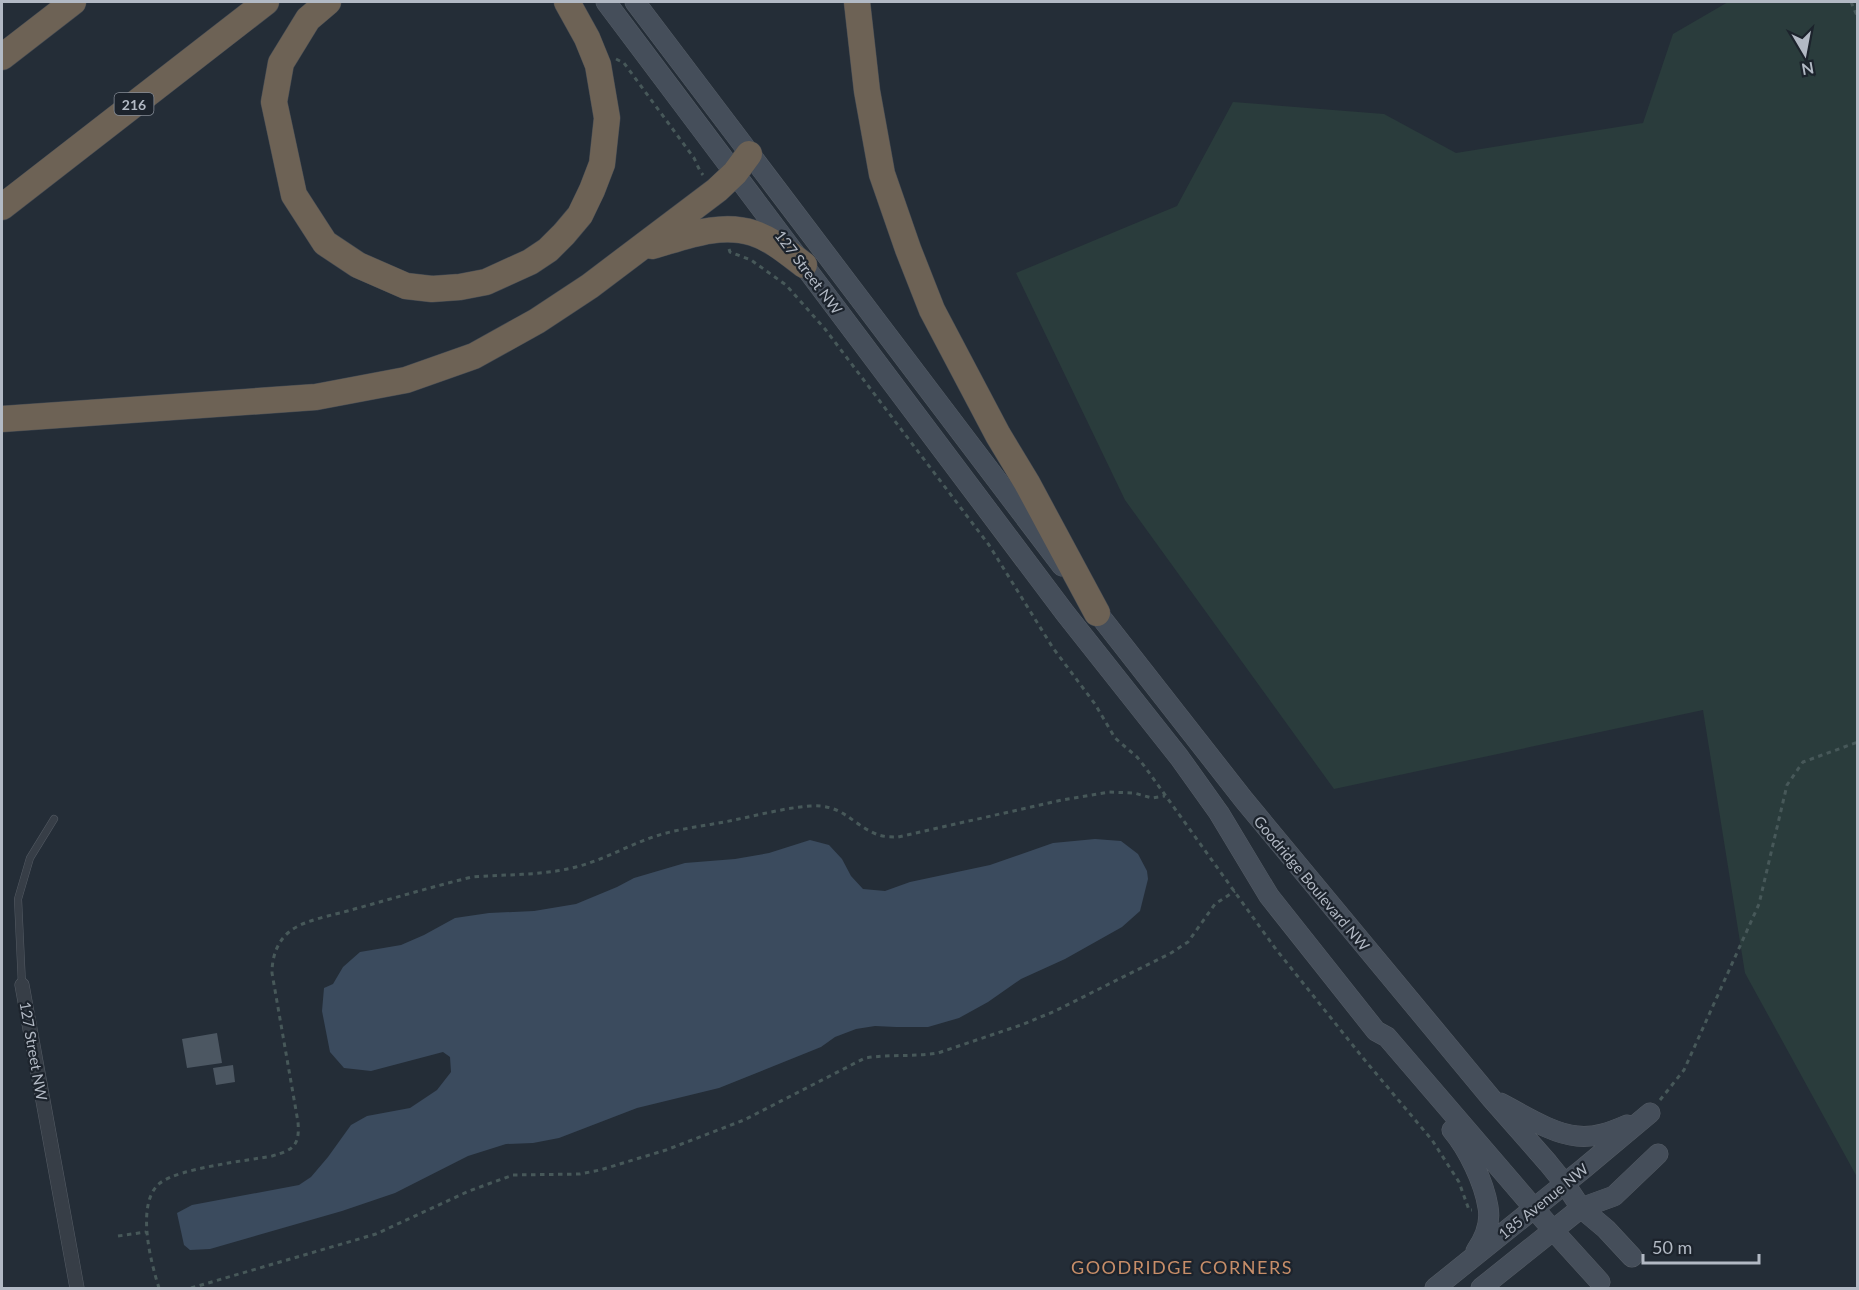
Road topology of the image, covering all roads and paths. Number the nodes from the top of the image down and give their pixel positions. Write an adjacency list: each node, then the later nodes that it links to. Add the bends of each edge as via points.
1 (47, 2): 11 (highway, via 22,21)
2 (73, 2): 12 (highway)
3 (266, 2): 15 (highway, 216)
4 (328, 2): 13 (highway, via 308,19 281,63 274,102 294,195 325,243 358,265 406,286 432,289 486,282 530,262 564,234 580,215 602,164 607,118)
5 (567, 2): 13 (highway)
6 (606, 2): 14 (main road, 127 Street NW)
7 (635, 2): 14 (main road, 127 Street NW)
8 (857, 2): 22 (highway, via 867,92 882,174 908,249 932,310)
9 (1851, 2): 10 (path)
10 (1857, 18)
11 (2, 47)
12 (2, 57)
13 (598, 65): 14 (path, via 616,59 624,63 707,177)
14 (734, 172): 17 (highway); 18 (main road, 127 Street NW); 20 (main road, 127 Street NW)
15 (2, 207)
16 (731, 231): 17 (highway, via 707,231); 18 (highway, via 752,232); 24 (path, via 730,252 751,260 786,285 825,329 989,545 1115,738 1137,757)
17 (638, 250): 19 (highway, via 537,321 474,356 406,380 316,397)
18 (804, 264): 21 (main road, 127 Street NW)
19 (2, 418)
20 (1007, 495): 22 (main road, Goodridge Boulevard NW)
21 (1012, 543): 28 (main road, Goodridge Boulevard NW, via 1179,757 1219,813 1269,896)
22 (1097, 613): 29 (main road, Goodridge Boulevard NW, via 1244,800)
23 (1857, 742): 30 (path, via 1803,762 1787,784 1759,904 1684,1070)
24 (1165, 796): 26 (path); 37 (path, via 1109,792 898,837 875,834 828,807 787,809 654,836 601,859 553,872 472,877 303,925 290,931 279,944 272,964 298,1122 297,1141 279,1154 180,1173 159,1184 147,1209)
25 (54, 819): 27 (lane, 127 Street NW, via 30,858 18,900)
26 (1235, 891): 35 (path, via 1291,970 1432,1140 1459,1182 1469,1210); 44 (path, via 1215,904 1188,942 1171,953 1024,1024 924,1056 865,1058 744,1120 666,1150 590,1172 513,1175 376,1234)
27 (22, 985): 42 (street, 127 Street NW)
28 (1376, 1031): 33 (main road, Goodridge Boulevard NW, via 1387,1037); 40 (main road, via 1403,1072 1456,1135 1478,1174 1488,1219 1482,1243)
29 (1491, 1098): 30 (main road, via 1575,1136 1607,1133); 32 (main road, Goodridge Boulevard NW)
30 (1646, 1115): 32 (main road, 185 Avenue NW)
31 (1658, 1154): 34 (main road, 185 Avenue NW, via 1614,1196)
32 (1565, 1184): 33 (main road, 185 Avenue NW); 34 (main road, Goodridge Boulevard NW)
33 (1534, 1208): 36 (main road, Goodridge Boulevard NW); 40 (main road, 185 Avenue NW)
34 (1581, 1208): 36 (main road, 185 Avenue NW); 39 (main road, Goodridge Boulevard NW)
35 (1476, 1209)
36 (1552, 1230): 41 (main road, Goodridge Boulevard NW); 46 (main road, 185 Avenue NW)
37 (147, 1232): 38 (path); 43 (path)
38 (118, 1236)
39 (1632, 1257)
40 (1467, 1263): 45 (main road, 185 Avenue NW)
41 (1600, 1282)
42 (77, 1288)
43 (159, 1288)
44 (191, 1288)
45 (1435, 1288)
46 (1481, 1288)

